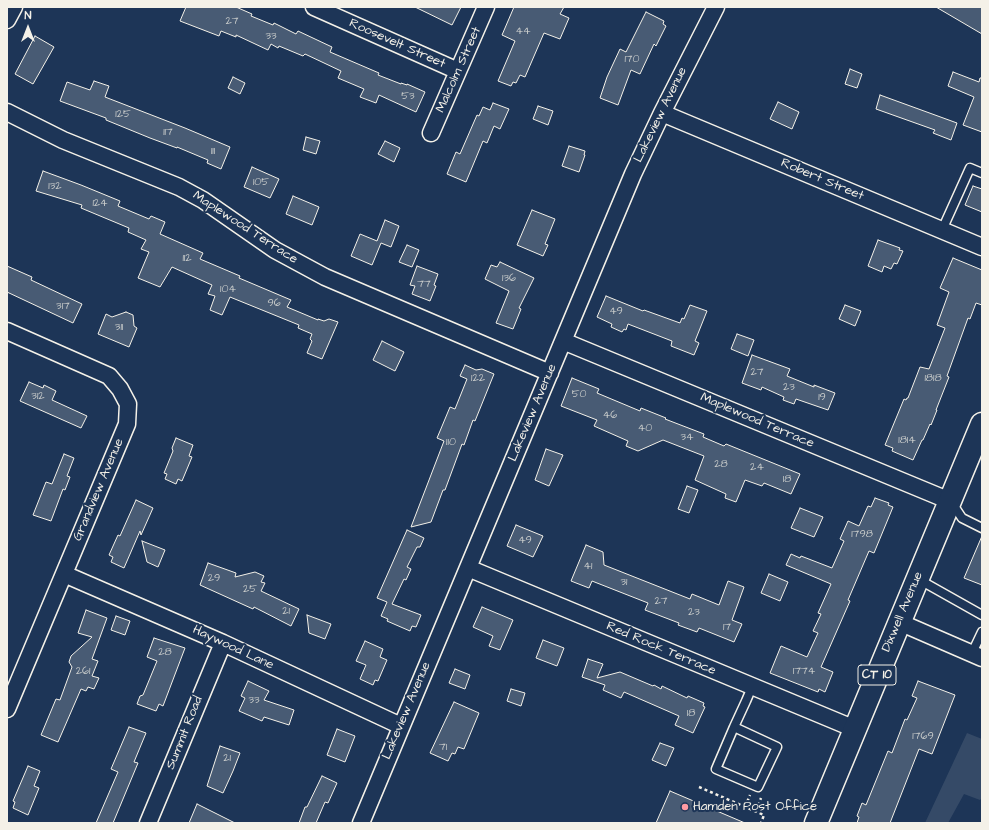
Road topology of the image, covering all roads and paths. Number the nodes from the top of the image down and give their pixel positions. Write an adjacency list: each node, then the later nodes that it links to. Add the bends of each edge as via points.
1 (14, 7): 5 (street)
2 (314, 7): 6 (street, Roosevelt Street)
3 (486, 7): 6 (street, Malcolm Street)
4 (716, 7): 8 (street, Lakeview Avenue)
5 (7, 20)
6 (458, 71): 9 (street, Malcolm Street)
7 (7, 112): 15 (street, Maplewood Terrace, via 63,140 179,187 203,200 275,250 325,277)
8 (662, 113): 11 (street, Robert Street); 14 (street, Lakeview Avenue, via 633,174)
9 (431, 133)
10 (982, 173): 11 (lane, via 970,168)
11 (942, 230): 12 (street, Robert Street)
12 (982, 248)
13 (7, 331): 20 (street, Grandview Avenue, via 109,376 120,388 128,404 126,424)
14 (563, 341): 15 (street, Lakeview Avenue); 17 (street, Maplewood Terrace)
15 (550, 373): 19 (street, Lakeview Avenue)
16 (982, 424): 17 (main road, Dixwell Avenue / CT 10)
17 (950, 501): 18 (lane, via 962,518); 21 (main road, Dixwell Avenue / CT 10)
18 (982, 528)
19 (468, 568): 27 (street, Red Rock Terrace); 29 (street, Lakeview Avenue)
20 (64, 574): 25 (street, Haywood Lane); 28 (street, Grandview Avenue)
21 (917, 578): 22 (lane); 23 (main road, Dixwell Avenue / CT 10)
22 (982, 615)
23 (899, 622): 26 (street); 31 (main road, Dixwell Avenue / CT 10)
24 (982, 632): 26 (lane)
25 (223, 642): 29 (street, Haywood Lane); 37 (street, Summit Road)
26 (977, 655)
27 (752, 687): 30 (lane); 31 (street, Red Rock Terrace)
28 (7, 709)
29 (401, 726): 38 (street, Lakeview Avenue)
30 (734, 727): 30 (lane, via 716,769 758,787 777,747)
31 (855, 729): 40 (main road, Dixwell Avenue / CT 10)
32 (699, 787): 35 (path)
33 (750, 794): 35 (path)
34 (761, 798): 36 (path)
35 (745, 807): 36 (path)
36 (756, 812): 39 (path, via 764,815)
37 (148, 823)
38 (361, 823)
39 (761, 823)
40 (816, 823)

